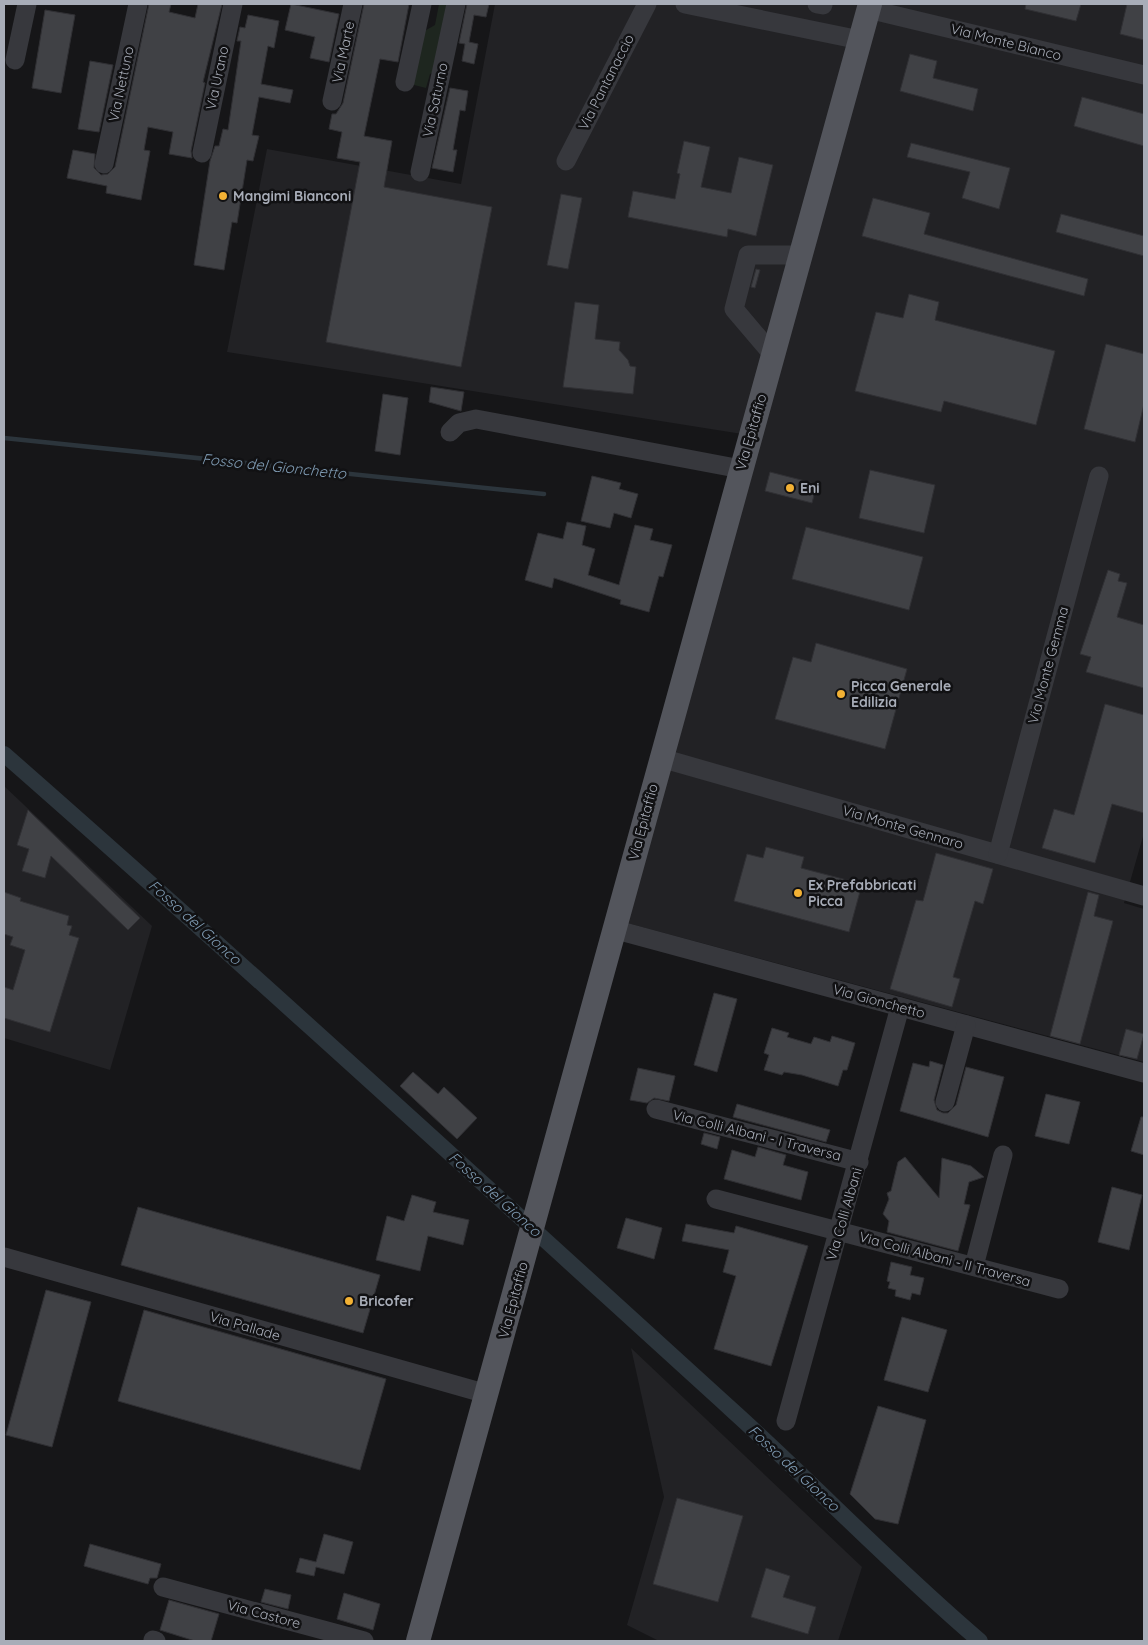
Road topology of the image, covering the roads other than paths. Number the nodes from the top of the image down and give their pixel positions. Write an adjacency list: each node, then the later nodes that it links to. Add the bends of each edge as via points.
1 (27, 4): 12 (street)
2 (138, 4): 18 (street, Via Nettuno)
3 (233, 4): 16 (street, Via Urano)
4 (353, 4): 15 (street, Via Marte)
5 (456, 4): 10 (street, Via Saturno)
6 (647, 4): 17 (street, Via Pantanaccio)
7 (685, 4): 11 (street)
8 (869, 6): 11 (main road, Via Epitaffio); 13 (street, Via Monte Bianco)
9 (420, 13): 10 (street); 14 (street)
10 (450, 28): 19 (street, Via Saturno)
11 (860, 40): 20 (main road, Via Epitaffio)
12 (15, 60)
13 (1144, 76)
14 (405, 82)
15 (332, 101)
16 (202, 153)
17 (566, 160)
18 (104, 164)
19 (420, 172)
20 (800, 255): 21 (main road, Via Epitaffio); 21 (street, via 761,255 743,320)
21 (773, 355): 23 (main road, Via Epitaffio)
22 (450, 432): 23 (street, via 459,423 476,419)
23 (741, 469): 25 (main road, Via Epitaffio)
24 (1099, 476): 26 (street, Via Monte Gemma)
25 (661, 758): 26 (street, Via Monte Gennaro); 28 (main road, Via Epitaffio)
26 (998, 854): 27 (street, Via Monte Gennaro)
27 (1144, 896)
28 (614, 929): 29 (street, Via Gionchetto); 41 (main road, Via Epitaffio)
29 (900, 1007): 30 (street, Via Gionchetto); 35 (street, Via Colli Albani)
30 (966, 1025): 31 (street, Via Gionchetto); 32 (street)
31 (1144, 1073)
32 (945, 1102)
33 (656, 1109): 35 (street, Via Colli Albani - I Traversa)
34 (1003, 1155): 39 (street)
35 (859, 1162): 37 (street, Via Colli Albani)
36 (716, 1199): 37 (street, Via Colli Albani - II Traversa)
37 (838, 1231): 39 (street, Via Colli Albani - II Traversa); 42 (street, Via Colli Albani)
38 (4, 1257): 41 (street, Via Pallade)
39 (974, 1266): 40 (street, Via Colli Albani - II Traversa)
40 (1059, 1289)
41 (487, 1394): 45 (main road, Via Epitaffio)
42 (786, 1421)
43 (163, 1587): 44 (street, Via Castore)
44 (364, 1641)
45 (418, 1641)

